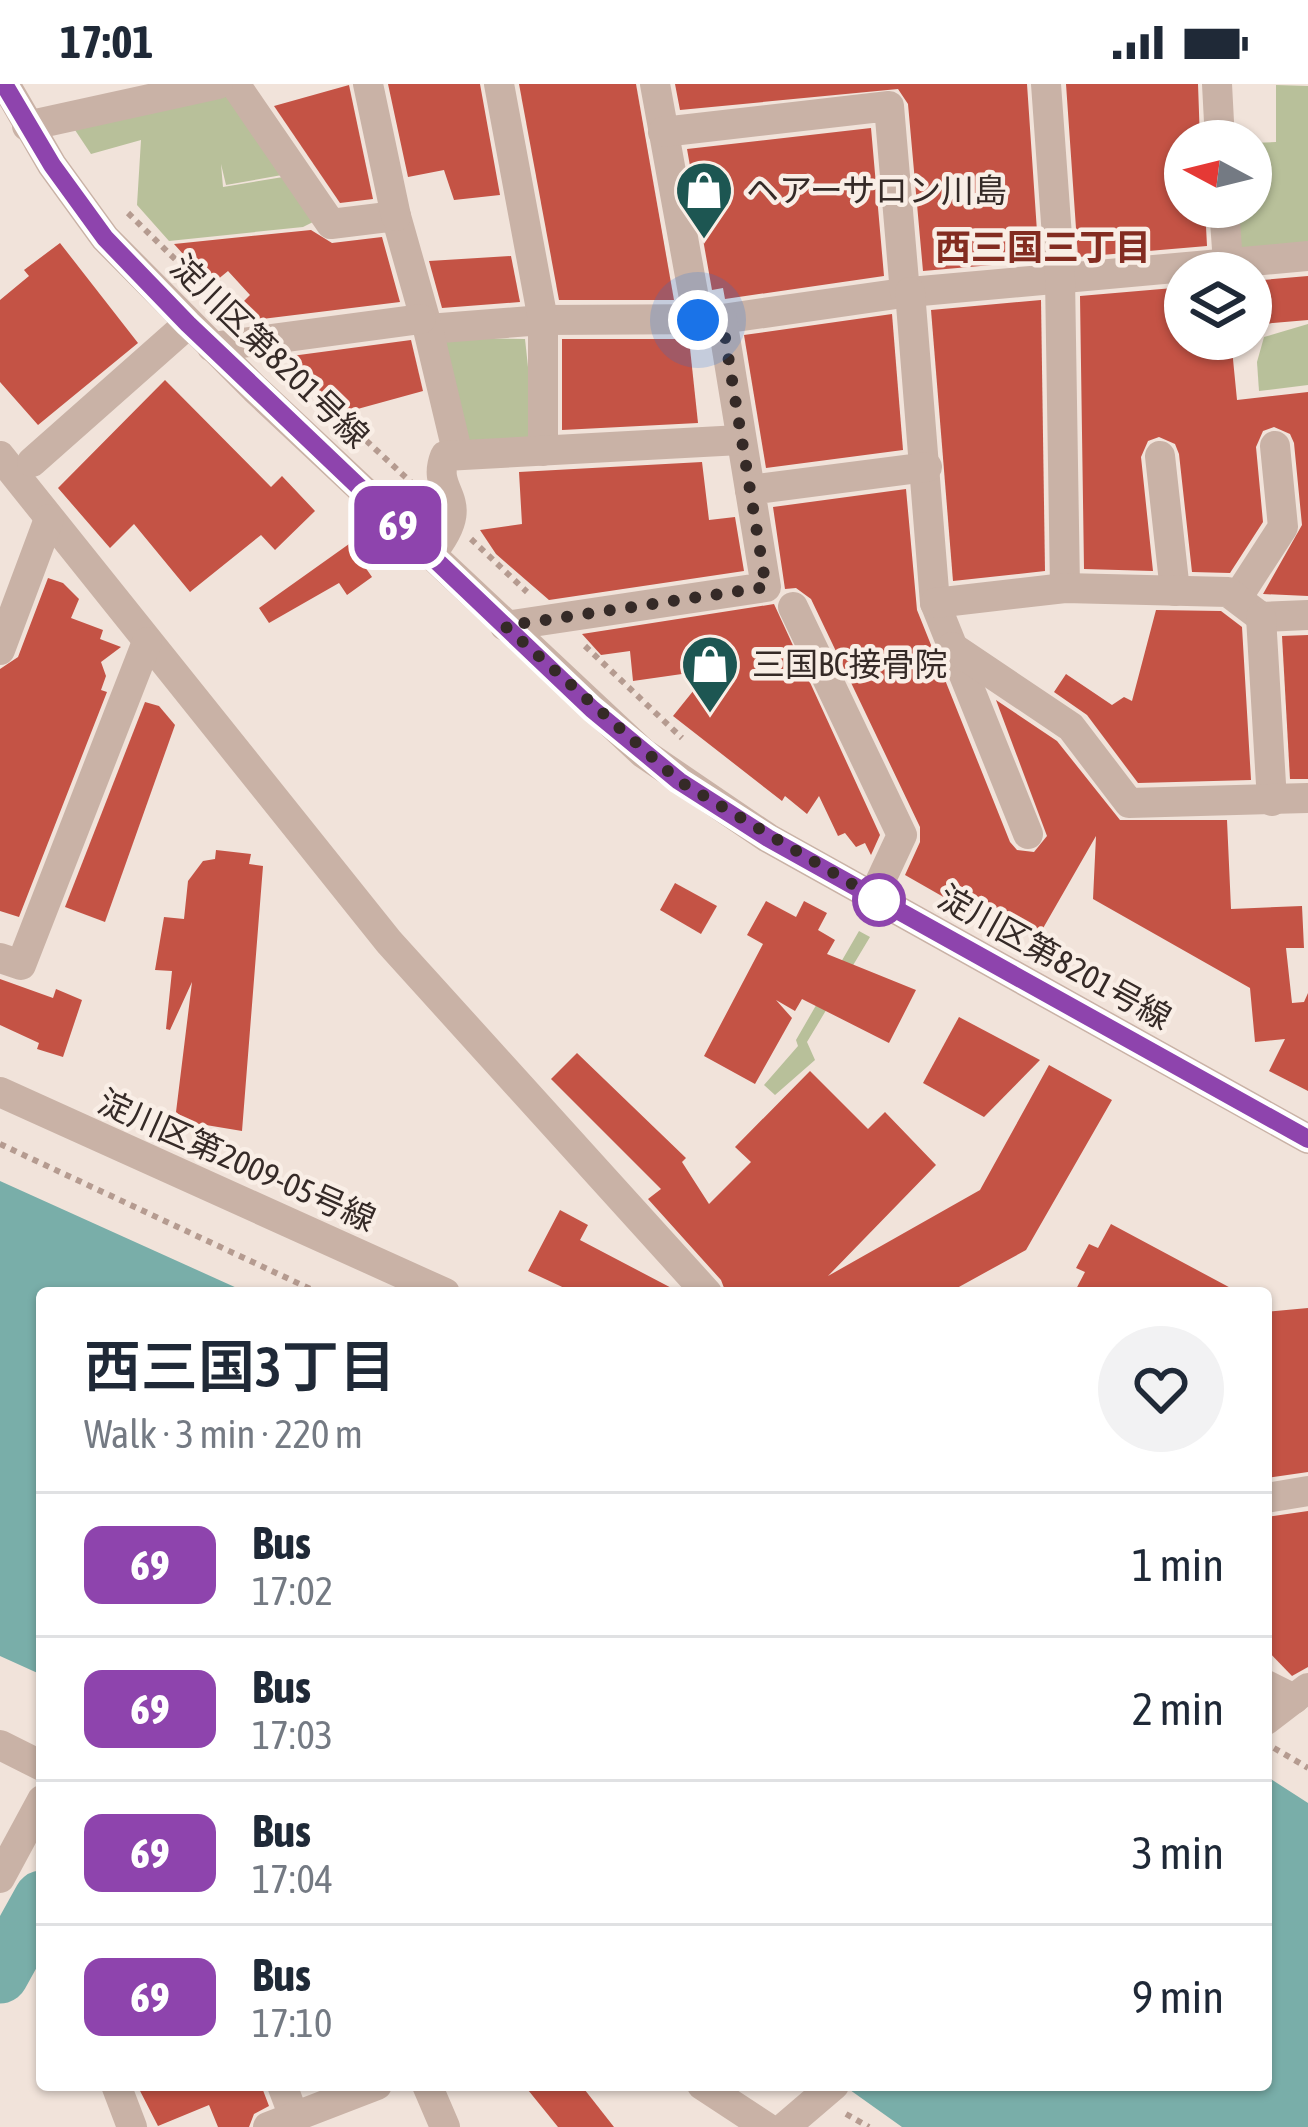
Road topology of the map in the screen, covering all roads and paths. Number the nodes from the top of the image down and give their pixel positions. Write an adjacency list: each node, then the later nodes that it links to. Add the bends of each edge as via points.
1 (4, 84): 11 (street, 淀川区第8201号線)
2 (218, 84): 11 (street)
3 (235, 84): 14 (street, via 331,224)
4 (368, 84): 14 (street)
5 (499, 84): 21 (street)
6 (655, 84): 12 (street)
7 (1046, 84): 18 (street)
8 (1217, 84): 10 (street)
9 (888, 95): 12 (street); 19 (street)
10 (1219, 120)
11 (27, 126): 22 (street, 淀川区第8201号線, via 91,220)
12 (663, 132): 20 (street)
13 (123, 208): 24 (path)
14 (397, 217): 23 (street)
15 (1308, 256): 16 (street)
16 (1272, 259)
17 (1164, 269): 18 (street)
18 (1060, 278): 19 (street); 38 (street)
19 (908, 292): 20 (street); 33 (street)
20 (710, 319): 21 (street); 26 (street)
21 (543, 320): 23 (street); 28 (street)
22 (188, 324): 25 (street, 淀川区第8201号線); 32 (street)
23 (424, 324): 24 (street); 29 (street)
24 (259, 341): 25 (street); 36 (path)
25 (212, 347): 37 (street, 淀川区第8201号線)
26 (740, 440): 28 (street); 34 (street)
27 (1275, 446): 42 (street, via 1282,527)
28 (544, 451): 29 (street)
29 (458, 454): 36 (street, via 441,466)
30 (0, 456): 35 (street)
31 (1160, 456): 39 (street)
32 (32, 461)
33 (927, 467): 34 (street); 40 (street)
34 (750, 490): 44 (street, via 766,587)
35 (49, 519): 46 (street); 48 (street)
36 (452, 521): 37 (street); 44 (path)
37 (430, 555): 45 (street, 淀川区第8201号線)
38 (1065, 588): 39 (street); 40 (street)
39 (1175, 591): 42 (street, via 1228,592)
40 (935, 603): 47 (street)
41 (793, 607): 53 (street, via 902,836)
42 (1249, 607): 43 (street); 51 (street)
43 (1308, 615)
44 (556, 618): 45 (street); 49 (path)
45 (505, 626): 53 (street, 淀川区第8201号線, via 679,781)
46 (147, 642): 54 (street, via 21,965); 60 (street, via 389,942)
47 (952, 647): 51 (street, via 1070,727 1129,803); 52 (street)
48 (0, 650)
49 (682, 738)
50 (1308, 798): 51 (street)
51 (1272, 801)
52 (1028, 834)
53 (873, 897): 56 (street, 淀川区第8201号線)
54 (0, 958)
55 (0, 1092): 59 (street, 淀川区第2009-05号線)
56 (1308, 1138)
57 (0, 1144): 58 (path)
58 (306, 1287)
59 (432, 1287)
60 (702, 1287)
61 (1308, 1491): 62 (street)
62 (1272, 1497)
63 (0, 1745): 65 (street)
64 (1272, 1747): 66 (path)
65 (36, 1763)
66 (1308, 1768)
67 (36, 1809): 68 (street)
68 (3, 1864)
69 (118, 2091): 76 (street)
70 (282, 2091): 75 (street)
71 (362, 2091): 75 (street)
72 (430, 2091): 77 (street)
73 (712, 2091): 78 (street)
74 (827, 2091): 79 (street, bridge)
75 (285, 2123)
76 (132, 2127)
77 (445, 2127)
78 (766, 2127)
79 (785, 2127)

